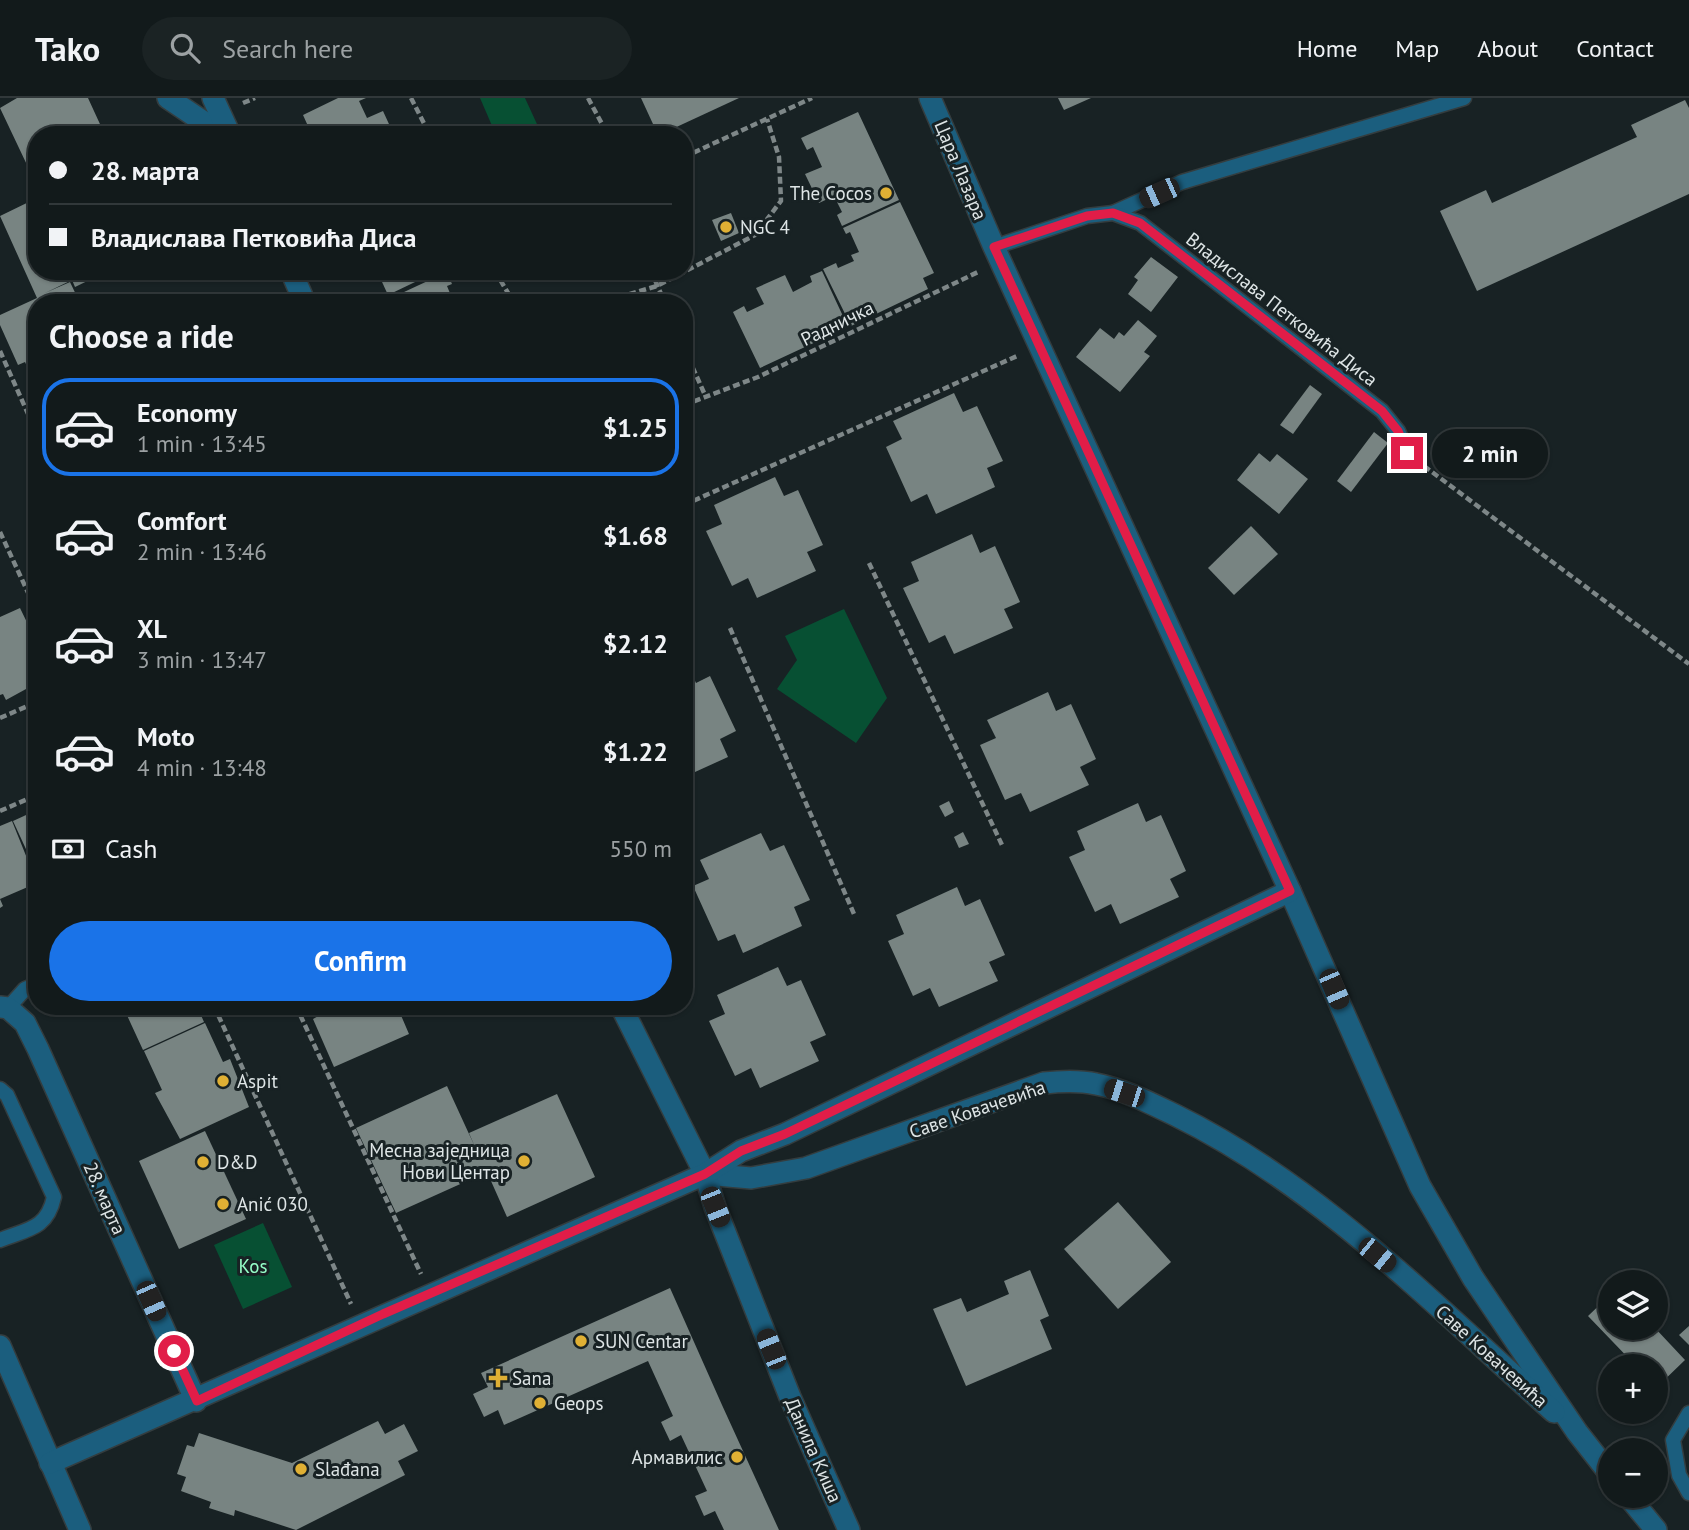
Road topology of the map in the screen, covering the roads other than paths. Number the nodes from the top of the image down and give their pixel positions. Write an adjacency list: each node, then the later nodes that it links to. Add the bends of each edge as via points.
1 (168, 98): 5 (street)
2 (213, 98): 6 (street)
3 (930, 98): 8 (street, Цара Лазара)
4 (1464, 98): 7 (lane, via 1182,183)
5 (210, 126)
6 (226, 126)
7 (1113, 213): 8 (lane, via 1087,216); 9 (lane, Владислава Петковића Диса, via 1140,223 1382,411 1398,431)
8 (997, 254): 10 (street, Цара Лазара)
9 (1407, 453)
10 (1290, 891): 15 (street, via 741,1151); 20 (street, Цара Лазара, via 1420,1186 1473,1278)
11 (28, 988): 12 (lane)
12 (4, 1008): 18 (street, 28. марта, via 25,1023 38,1049)
13 (626, 1015): 15 (street)
14 (0, 1089): 16 (lane, via 7,1095 54,1197 50,1215)
15 (705, 1174): 18 (street, via 360,1324); 20 (street, Саве Ковачевића, via 777,1176 851,1155 1044,1083 1098,1084 1209,1132 1301,1193 1408,1279); 26 (street, Данила Киша, via 790,1396)
16 (0, 1240)
17 (0, 1346): 22 (street)
18 (197, 1401): 22 (street)
19 (1689, 1413): 23 (lane, via 1673,1440 1679,1475)
20 (1577, 1432): 21 (street)
21 (1598, 1459)
22 (50, 1463): 25 (street)
23 (1689, 1493)
24 (1638, 1508): 27 (street)
25 (80, 1530)
26 (849, 1530)
27 (1656, 1530)

